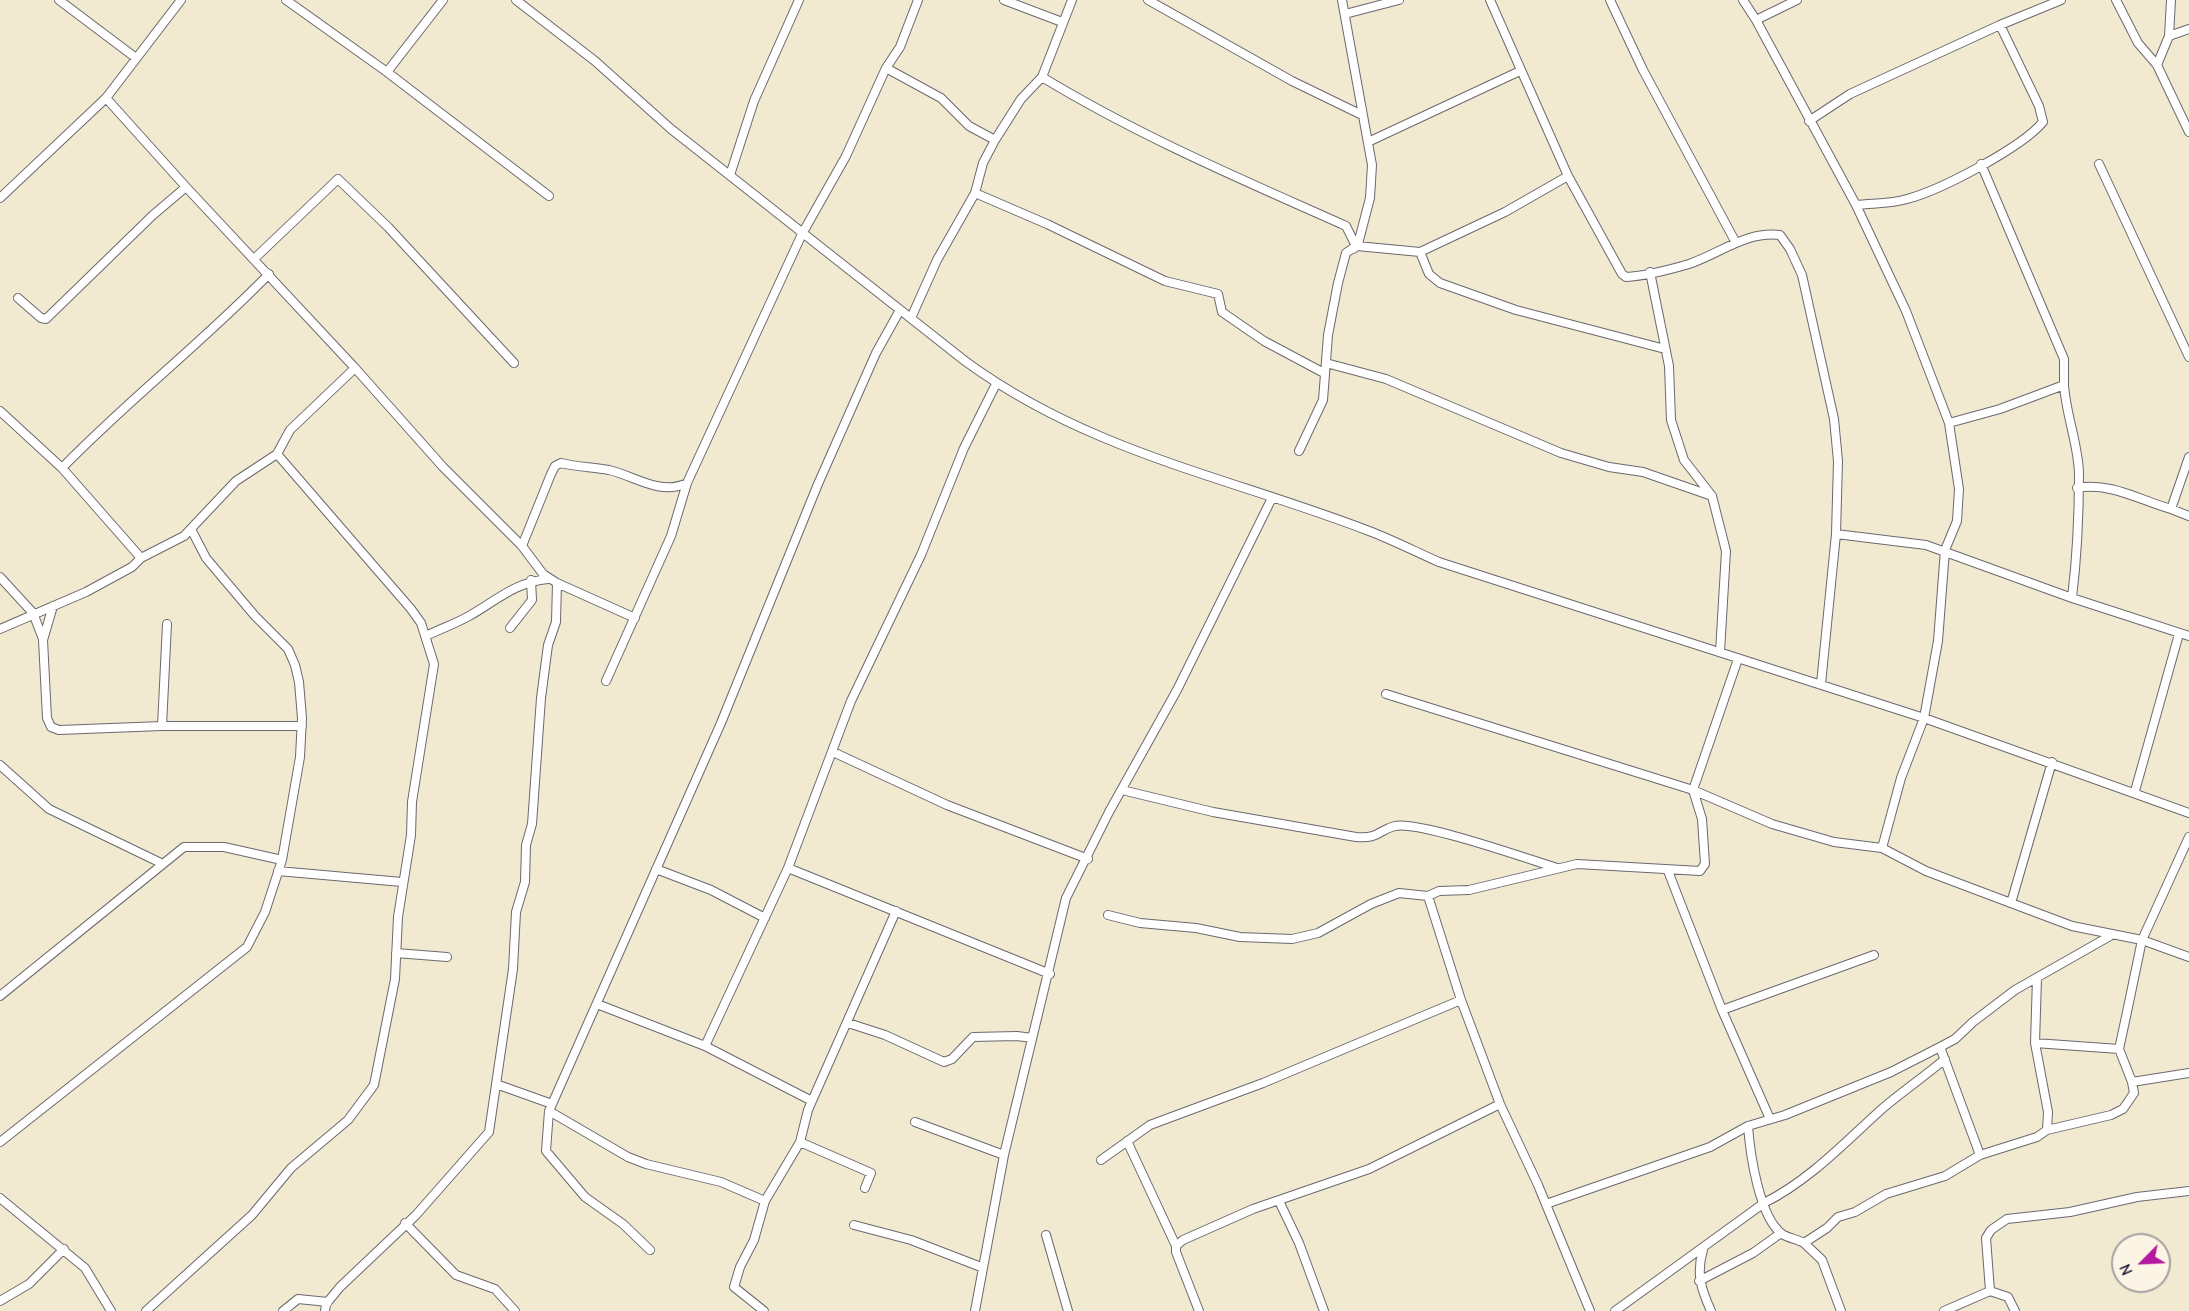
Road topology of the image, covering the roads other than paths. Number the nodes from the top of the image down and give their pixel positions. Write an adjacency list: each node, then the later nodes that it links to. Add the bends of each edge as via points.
1 (59, 0): 26 (street)
2 (181, 0): 26 (street)
3 (286, 0): 30 (street)
4 (443, 0): 30 (street)
5 (516, 0): 40 (street, via 596,61 671,129)
6 (799, 0): 40 (street, via 754,101)
7 (918, 0): 28 (street, via 900,47)
8 (1004, 0): 22 (street)
9 (1072, 0): 22 (street)
10 (1148, 0): 33 (street, via 1292,81)
11 (1342, 0): 20 (street)
12 (1399, 0): 20 (street)
13 (1490, 0): 29 (street)
14 (1610, 0): 48 (street)
15 (1743, 0): 21 (street)
16 (1797, 0): 21 (street)
17 (2061, 0): 23 (street)
18 (2116, 0): 27 (street, via 2138,44)
19 (2171, 0): 25 (street)
20 (1345, 14): 33 (street)
21 (1756, 20): 34 (street)
22 (1062, 22): 31 (street)
23 (2000, 25): 34 (street, via 1850,94); 38 (street, via 2043,122)
24 (2189, 29): 25 (street)
25 (2169, 36): 27 (street)
26 (136, 58): 32 (street)
27 (2157, 65): 35 (street)
28 (885, 68): 36 (street, via 941,98 969,126); 47 (street, via 837,174)
29 (1520, 71): 37 (street); 41 (street)
30 (387, 72): 44 (street)
31 (1042, 77): 36 (street, via 1021,99); 51 (street, via 1245,183 1346,226 1356,246)
32 (106, 98): 42 (street); 45 (street)
33 (1362, 115): 37 (street)
34 (1809, 121): 46 (street)
35 (2189, 132)
36 (995, 140): 43 (street, via 983,163)
37 (1368, 142): 49 (street, via 1372,185)
38 (1981, 164): 46 (street, via 1906,200); 65 (street, via 2064,359)
39 (2099, 164): 59 (street)
40 (730, 175): 47 (street)
41 (1569, 176): 50 (street); 53 (street, via 1622,274 1637,277)
42 (186, 187): 52 (street); 55 (street, via 46,319)
43 (975, 193): 57 (street, via 937,260); 63 (street, via 1165,281 1218,294 1222,312 1264,341)
44 (549, 196)
45 (0, 198)
46 (1856, 205): 67 (street, via 1906,311)
47 (802, 234): 56 (street); 72 (street)
48 (1736, 243): 53 (street, via 1689,264); 79 (street, via 1763,233 1780,235 1802,275 1834,419 1838,460)
49 (1358, 246): 50 (street); 51 (street)
50 (1420, 252): 58 (street, via 1429,274 1440,283 1516,310)
51 (1346, 253): 61 (street, via 1328,335)
52 (254, 259): 54 (street); 60 (street, via 338,179 388,227)
53 (1650, 272): 58 (street)
54 (269, 274): 62 (street); 71 (street)
55 (18, 298)
56 (900, 310): 57 (street); 119 (street, via 876,353 818,484 721,723)
57 (911, 318): 64 (street)
58 (1665, 349): 74 (street, via 1671,420 1677,441 1684,460)
59 (2189, 357)
60 (513, 363)
61 (1326, 363): 63 (street); 74 (street, via 1386,379 1561,453 1643,472)
62 (356, 368): 69 (street, via 290,430); 80 (street, via 443,467)
63 (1324, 373): 68 (street, via 1323,400)
64 (996, 384): 75 (street, via 1077,428 1171,466); 106 (street, via 851,701)
65 (2064, 385): 67 (street); 73 (street, via 2065,409 2076,448)
66 (0, 411): 71 (street)
67 (1949, 423): 81 (street, via 1959,489 1957,521)
68 (1299, 451)
69 (277, 454): 78 (street, via 236,481); 95 (street, via 411,609)
70 (2189, 457): 76 (street)
71 (62, 468): 82 (street)
72 (687, 483): 80 (street, via 649,485 609,470 561,463 551,474); 90 (street, via 670,536)
73 (2077, 488): 76 (street, via 2107,487); 87 (street, via 2078,553)
74 (1712, 496): 98 (street, via 1726,551)
75 (1272, 498): 98 (street, via 1370,531 1439,562); 109 (street, via 1177,690)
76 (2171, 509): 77 (street)
77 (2189, 516)
78 (190, 529): 82 (street); 105 (street, via 206,558 288,649 299,682)
79 (1836, 534): 81 (street); 101 (street)
80 (522, 546): 84 (street)
81 (1945, 550): 87 (street); 103 (street, via 1938,641)
82 (141, 558): 88 (street, via 107,582)
83 (0, 577): 89 (street)
84 (548, 579): 85 (street); 86 (street)
85 (531, 580): 92 (street, via 532,600); 95 (street)
86 (558, 583): 90 (street); 150 (street, via 556,622 548,645 541,698 525,882 516,912 516,945)
87 (2072, 598): 94 (street)
88 (53, 606): 89 (street); 97 (street)
89 (33, 613): 93 (street); 97 (street)
90 (635, 618): 100 (street)
91 (167, 624): 104 (street)
92 (510, 628)
93 (0, 629)
94 (2180, 634): 96 (street); 111 (street)
95 (426, 636): 123 (street, via 434,664 416,765 411,835)
96 (2189, 636)
97 (43, 640): 104 (street, via 47,718 51,727 59,730)
98 (1720, 652): 99 (street)
99 (1738, 658): 101 (street); 110 (street)
100 (606, 681)
101 (1821, 684): 103 (street)
102 (1386, 694): 110 (street)
103 (1924, 718): 107 (street); 114 (street, via 1898,788)
104 (162, 726): 105 (street)
105 (302, 726): 116 (street)
106 (833, 752): 115 (street, via 946,805); 118 (street)
107 (2052, 762): 111 (street); 125 (street)
108 (0, 765): 117 (street, via 50,809)
109 (1122, 790): 115 (street); 120 (street, via 1213,812 1371,839 1395,826 1422,828)
110 (1694, 790): 114 (street, via 1772,824 1834,842); 122 (street, via 1702,819 1705,864 1700,871)
111 (2135, 791): 112 (street)
112 (2189, 813)
113 (2189, 837): 130 (street)
114 (1882, 848): 125 (street, via 1909,864)
115 (1088, 859): 135 (street, via 1066,898)
116 (282, 860): 117 (street, via 195,846 184,848); 121 (street)
117 (163, 864): 137 (street)
118 (788, 868): 126 (street); 128 (street)
119 (656, 869): 128 (street, via 711,890); 139 (street)
120 (1558, 869): 122 (street, via 1577,864); 124 (street)
121 (278, 871): 123 (street); 159 (street, via 265,912 247,946)
122 (1668, 871): 140 (street)
123 (402, 882): 131 (street)
124 (1428, 896): 127 (street, via 1399,893 1318,933 1292,939 1240,937); 138 (street)
125 (2011, 903): 129 (street)
126 (896, 911): 135 (street); 141 (street)
127 (1108, 915)
128 (765, 918): 144 (street)
129 (2110, 936): 130 (street); 136 (street)
130 (2142, 940): 134 (street); 146 (street)
131 (396, 953): 133 (street); 186 (street, via 395,979 374,1085 362,1104 291,1168 252,1215)
132 (1874, 955): 140 (street)
133 (447, 957)
134 (2189, 957)
135 (1050, 974): 142 (street)
136 (2037, 978): 143 (street); 145 (street)
137 (0, 996)
138 (1461, 1000): 152 (street); 158 (street, via 1263,1083 1150,1125)
139 (597, 1004): 144 (street); 153 (street)
140 (1722, 1010): 154 (street)
141 (848, 1023): 142 (street, via 944,1062 973,1037); 151 (street)
142 (1032, 1038): 161 (street)
143 (2035, 1043): 146 (street); 157 (street)
144 (705, 1046): 151 (street)
145 (1940, 1047): 147 (street); 154 (street, via 1891,1072)
146 (2119, 1049): 149 (street)
147 (1945, 1059): 162 (street); 170 (street, via 1790,1190)
148 (2189, 1073): 149 (street)
149 (2132, 1082): 157 (street, via 2134,1093 2123,1109 2088,1122)
150 (496, 1084): 153 (street); 171 (street, via 489,1132 435,1196)
151 (812, 1101): 160 (street)
152 (1500, 1104): 168 (street, via 1369,1168); 169 (street)
153 (551, 1108): 167 (street, via 628,1157 722,1182); 179 (street, via 546,1151 585,1197 624,1224)
154 (1770, 1119): 156 (street)
155 (915, 1122): 161 (street)
156 (1748, 1126): 169 (street, via 1710,1147); 170 (street)
157 (2048, 1130): 162 (street)
158 (1127, 1141): 163 (street); 176 (street)
159 (0, 1142)
160 (800, 1142): 164 (street, via 871,1173); 167 (street)
161 (1004, 1155): 180 (street)
162 (1980, 1155): 175 (street, via 1945,1176 1886,1194 1838,1217)
163 (1101, 1160)
164 (865, 1188)
165 (2189, 1191): 182 (street, via 2007,1219 1986,1238)
166 (1, 1200): 177 (street)
167 (765, 1201): 189 (street, via 734,1287)
168 (1279, 1201): 176 (street, via 1197,1233); 193 (street)
169 (1546, 1203): 194 (street)
170 (1764, 1203): 173 (street); 178 (street)
171 (405, 1223): 184 (street); 188 (street, via 456,1275 495,1289)
172 (854, 1225): 180 (street, via 911,1240)
173 (1781, 1233): 175 (street); 181 (street, via 1753,1253)
174 (1046, 1235): 191 (street)
175 (1804, 1243): 197 (street, via 1822,1260)
176 (1176, 1246): 192 (street)
177 (64, 1249): 183 (street, via 29,1284); 185 (street, via 85,1268)
178 (1703, 1250): 181 (street); 195 (street)
179 (650, 1251)
180 (981, 1267): 190 (street)
181 (1699, 1281): 196 (street)
182 (1990, 1291): 198 (street); 199 (street, via 2008,1298)
183 (0, 1302)
184 (326, 1307): 187 (street, via 298,1299)
185 (111, 1311)
186 (146, 1311)
187 (283, 1311)
188 (515, 1311)
189 (764, 1311)
190 (975, 1311)
191 (1068, 1311)
192 (1199, 1311)
193 (1324, 1311)
194 (1590, 1311)
195 (1615, 1311)
196 (1711, 1311)
197 (1841, 1311)
198 (1944, 1311)
199 (2015, 1311)

